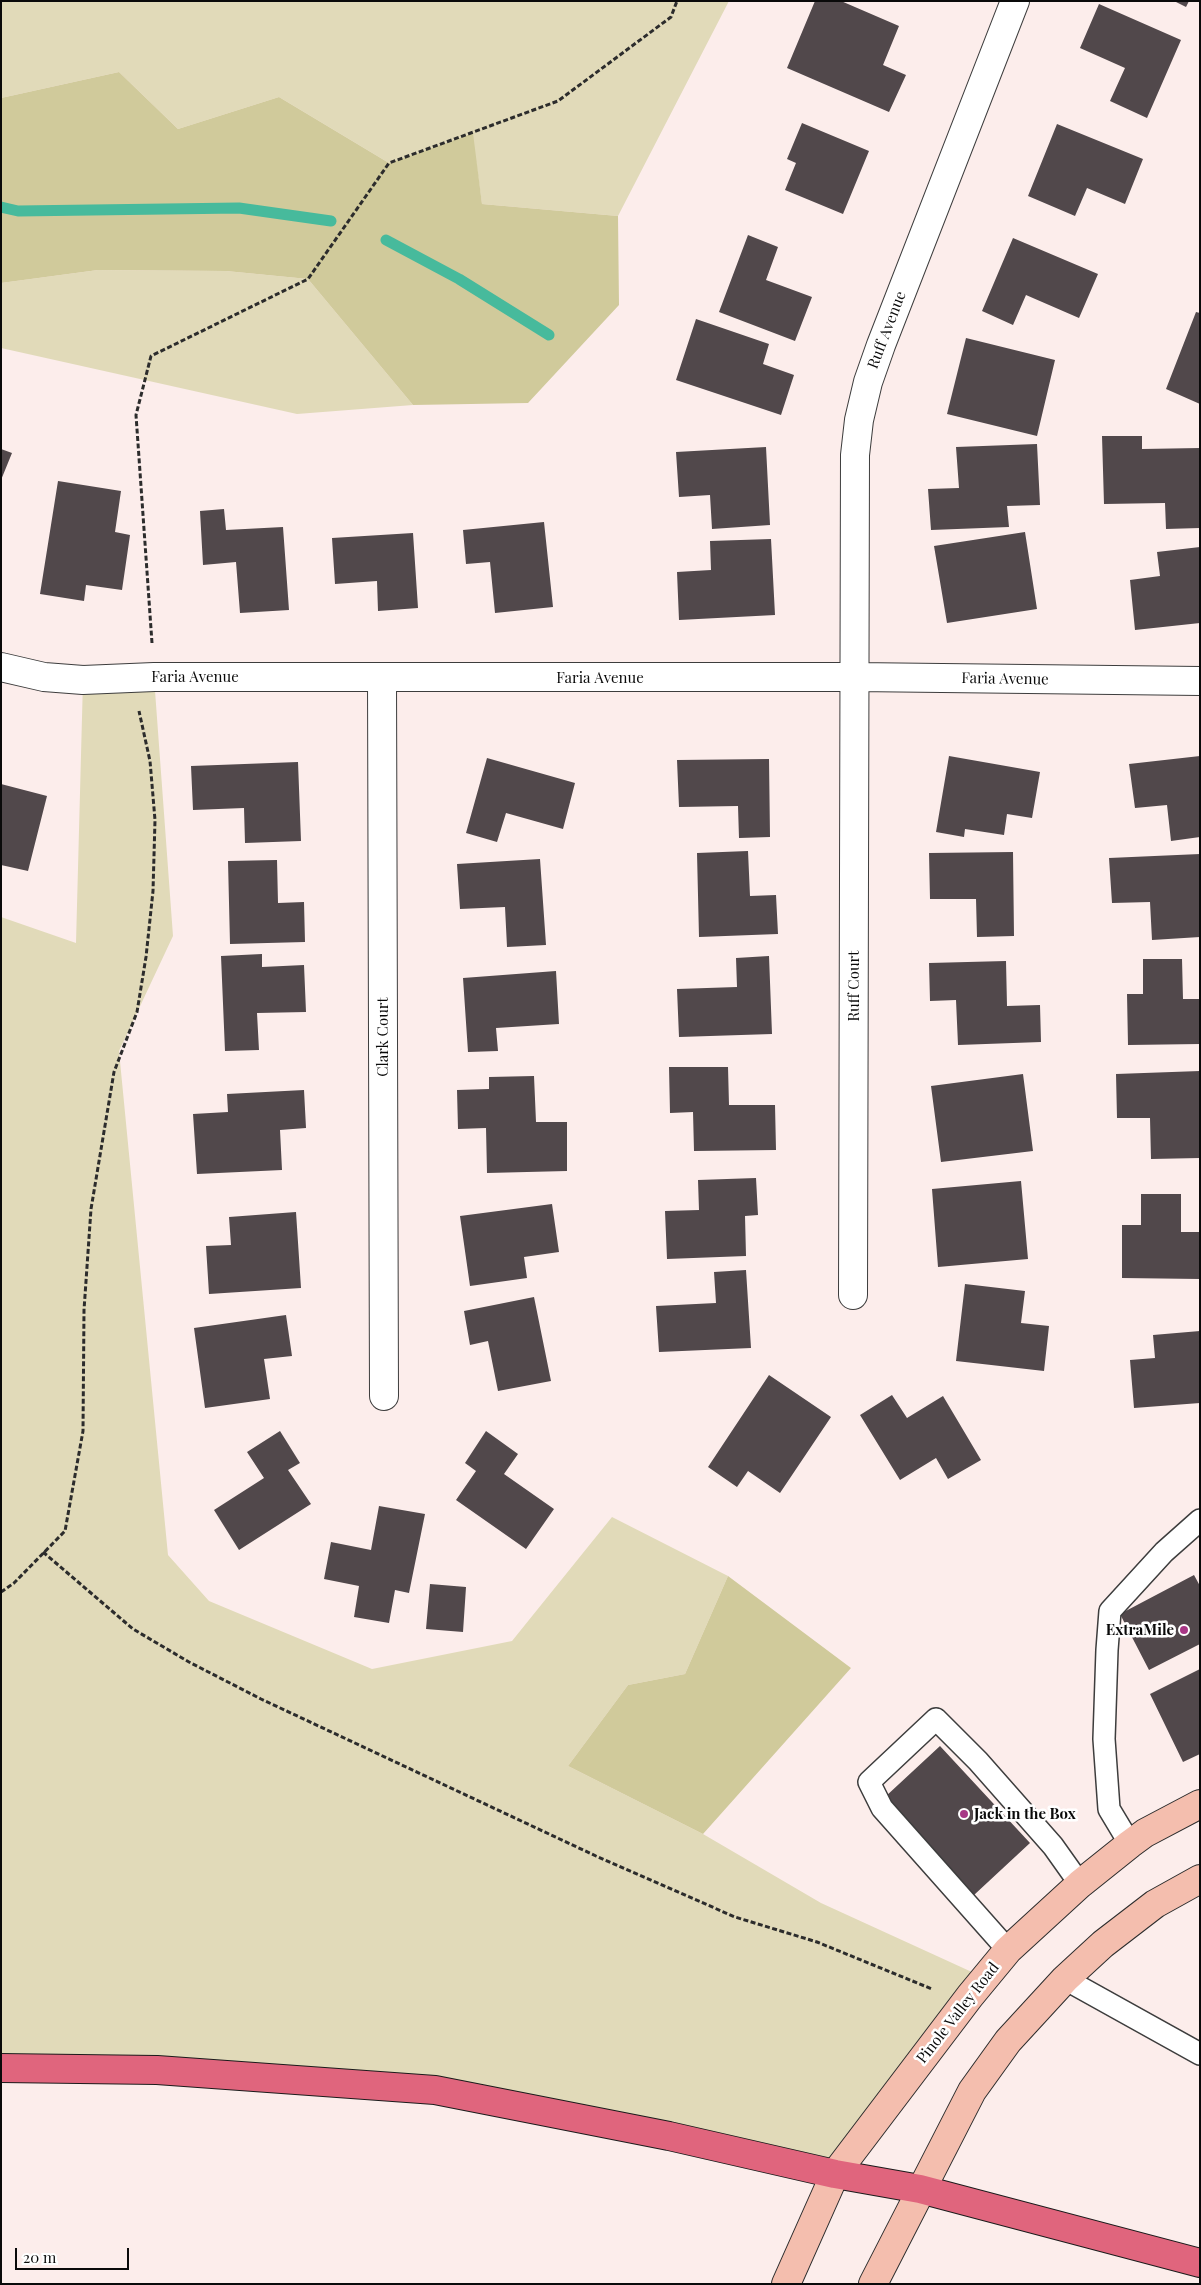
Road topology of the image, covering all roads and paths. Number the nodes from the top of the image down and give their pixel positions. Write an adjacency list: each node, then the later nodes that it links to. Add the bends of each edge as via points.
1 (677, 1): 5 (path, via 671,17 558,101 389,163 308,280 151,356 136,415)
2 (1015, 1): 4 (street, Ruff Avenue, via 865,391 855,454)
3 (1, 667): 5 (street, Faria Avenue, via 44,677 84,680)
4 (856, 677): 6 (street, Faria Avenue); 7 (street, Faria Avenue); 8 (street, Ruff Court)
5 (144, 678): 6 (street, Faria Avenue); 11 (path, via 141,728 150,762 155,820 153,892 146,957 137,1012 114,1072 91,1208 84,1310 83,1431 75,1483 65,1531)
6 (382, 678): 9 (street, Clark Court)
7 (1200, 681)
8 (853, 1295)
9 (384, 1396)
10 (1200, 1520): 14 (lane, via 1164,1552 1110,1611 1104,1739 1109,1809)
11 (43, 1552): 12 (path); 19 (path, via 133,1629 261,1699 734,1917 817,1942)
12 (1, 1592)
13 (1200, 1804): 14 (main road, Pinole Valley Road)
14 (1130, 1844): 16 (main road, Pinole Valley Road)
15 (1200, 1879): 18 (main road, via 1155,1904)
16 (1080, 1884): 17 (main road, Pinole Valley Road); 17 (lane, via 1053,1846 936,1719 869,1782 882,1808)
17 (1008, 1950): 19 (main road, Pinole Valley Road)
18 (1064, 1979): 20 (lane); 23 (main road, via 1008,2041 972,2091)
19 (965, 2002): 22 (main road, Pinole Valley Road)
20 (1200, 2054)
21 (1, 2068): 22 (highway, via 157,2070 435,2090 669,2136)
22 (835, 2174): 23 (highway); 25 (main road, Pinole Valley Road)
23 (920, 2189): 24 (highway); 26 (main road)
24 (1200, 2263)
25 (786, 2284)
26 (873, 2284)

